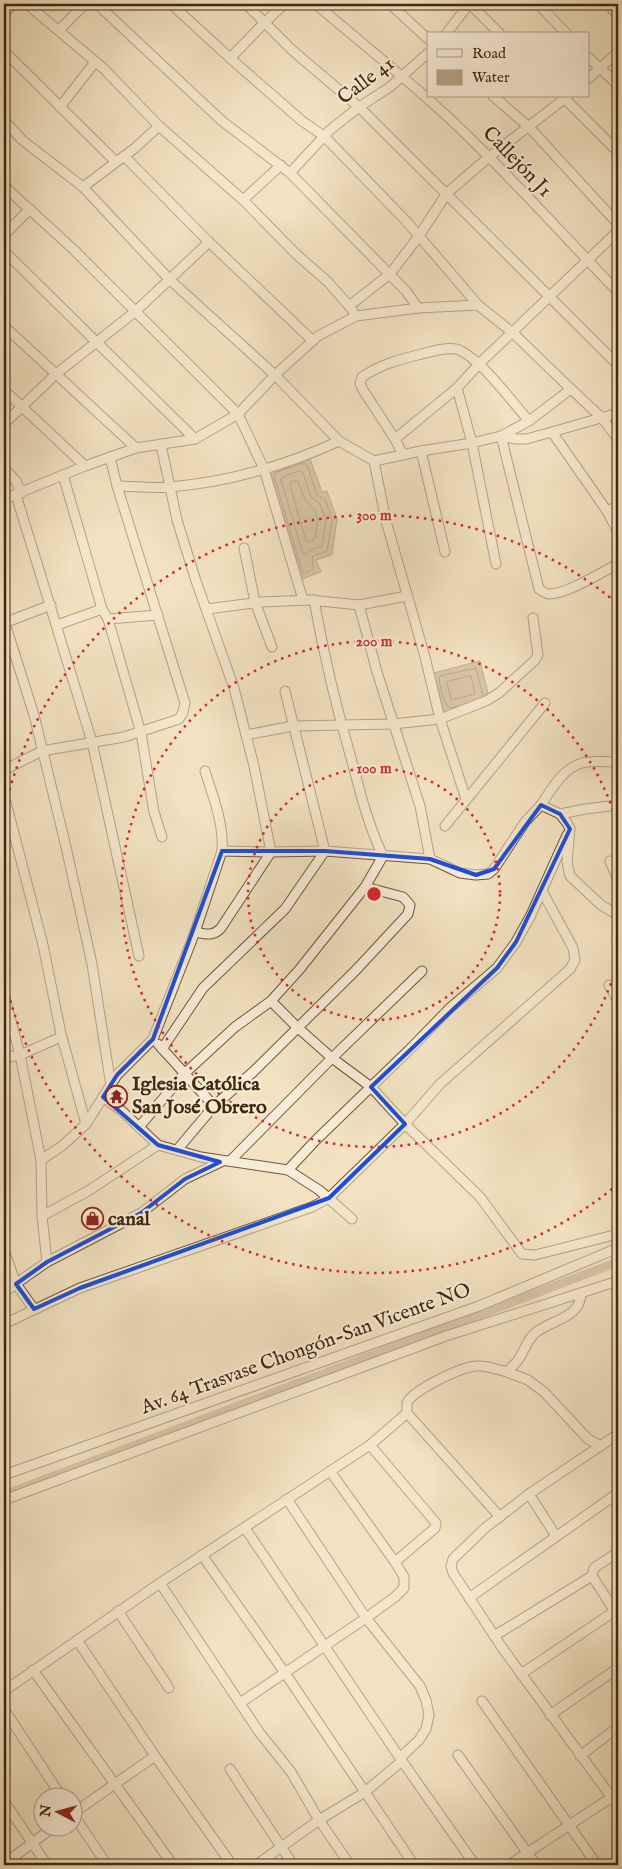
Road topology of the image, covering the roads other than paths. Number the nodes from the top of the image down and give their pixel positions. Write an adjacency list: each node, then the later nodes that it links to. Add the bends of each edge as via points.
1 (13, 4): 13 (street)
2 (26, 4): 16 (street)
3 (85, 4): 16 (street)
4 (97, 4): 46 (street, via 222,121)
5 (170, 4): 24 (street)
6 (246, 4): 15 (street)
7 (285, 4): 15 (street)
8 (316, 4): 28 (street, Callejón J1)
9 (390, 4): 20 (street)
10 (469, 4): 17 (street); 18 (street)
11 (538, 4): 19 (street)
12 (608, 4): 14 (street)
13 (4, 14)
14 (618, 15)
15 (264, 23): 24 (street); 37 (street)
16 (59, 30): 26 (street)
17 (448, 32)
18 (498, 32)
19 (565, 32)
20 (427, 38)
21 (4, 51): 36 (street)
22 (618, 52): 27 (street)
23 (427, 53): 28 (street, Calle 41)
24 (230, 58): 41 (street, via 302,121)
25 (590, 59): 27 (street)
26 (96, 62): 36 (street); 39 (street)
27 (600, 68): 29 (street); 30 (street)
28 (402, 76): 32 (street, Callejón J1); 37 (street, Calle 41)
29 (590, 76)
30 (618, 86)
31 (427, 98): 44 (street, Callejón J1)
32 (427, 98)
33 (495, 98): 40 (street)
34 (564, 98): 40 (street)
35 (566, 98): 42 (street)
36 (60, 107): 45 (street)
37 (359, 107): 41 (street, Calle 41); 50 (street)
38 (4, 120): 49 (street, via 22,140)
39 (159, 126): 43 (street); 51 (street)
40 (529, 127): 44 (street); 53 (street)
41 (324, 136): 47 (street, Calle 41); 56 (street)
42 (618, 152)
43 (124, 156): 45 (street); 57 (street)
44 (489, 157): 50 (street); 59 (street, Callejón J1)
45 (116, 162): 49 (street)
46 (282, 165): 47 (street); 51 (street)
47 (290, 173): 60 (street)
48 (4, 186): 52 (street)
49 (83, 187): 61 (street)
50 (447, 193): 56 (street); 63 (street)
51 (243, 200): 64 (street)
52 (30, 209): 55 (street); 67 (street)
53 (618, 224)
54 (618, 231): 59 (street)
55 (4, 236)
56 (419, 236): 60 (street); 65 (street)
57 (209, 242): 61 (street); 71 (street)
58 (4, 251): 72 (street)
59 (588, 261): 62 (street, Callejón J1); 63 (street)
60 (390, 274): 64 (street); 66 (street)
61 (169, 279): 67 (street); 76 (street)
62 (618, 292)
63 (550, 296): 70 (street); 74 (street)
64 (349, 306): 68 (street)
65 (478, 306): 66 (street); 70 (street)
66 (418, 308): 68 (street)
67 (136, 311): 72 (street); 82 (street)
68 (356, 316): 71 (street)
69 (4, 326): 75 (street)
70 (513, 333): 73 (street); 78 (street)
71 (313, 341): 76 (street)
72 (96, 342): 75 (street); 88 (street)
73 (479, 364): 77 (street); 84 (street); 89 (street, via 449,348 397,360 362,377 363,390)
74 (618, 365)
75 (56, 374): 80 (street); 94 (street)
76 (275, 375): 82 (street); 91 (street)
77 (457, 388): 89 (street); 92 (street)
78 (571, 389): 83 (street); 84 (street)
79 (4, 390): 80 (street)
80 (22, 406): 85 (street); 99 (street)
81 (618, 413): 83 (street)
82 (238, 414): 88 (street); 101 (street)
83 (602, 418): 86 (street); 90 (street)
84 (529, 421): 87 (street)
85 (4, 424)
86 (552, 432): 87 (street, via 526,439); 108 (street)
87 (501, 436): 92 (street); 113 (street, via 540,589 550,594 567,589)
88 (195, 439): 93 (street)
89 (395, 439): 96 (street)
90 (618, 439)
91 (339, 441): 98 (street); 101 (street)
92 (472, 443): 95 (street); 112 (street)
93 (160, 445): 94 (street); 104 (street)
94 (136, 448): 97 (street)
95 (421, 451): 96 (street); 111 (street)
96 (403, 455): 98 (street)
97 (110, 457): 99 (street); 103 (street)
98 (374, 462): 114 (street)
99 (85, 466): 102 (street)
100 (4, 468): 105 (street, via 16,481)
101 (264, 469): 104 (street, via 220,480); 115 (street)
102 (63, 475): 105 (street); 120 (street)
103 (117, 486): 104 (street); 122 (street)
104 (169, 487): 121 (street)
105 (19, 494): 106 (street); 119 (street)
106 (4, 499)
107 (618, 506): 108 (street)
108 (607, 511): 109 (street)
109 (618, 532)
110 (244, 548): 117 (street)
111 (445, 552)
112 (496, 564)
113 (618, 564)
114 (407, 596): 118 (street); 130 (street)
115 (303, 600): 116 (street); 117 (street)
116 (314, 600): 118 (street); 131 (street)
117 (256, 602): 121 (street); 127 (street)
118 (359, 605): 132 (street)
119 (51, 606): 125 (street); 126 (street)
120 (102, 609): 124 (street); 126 (street)
121 (207, 609): 135 (street)
122 (158, 615): 124 (street); 134 (street, via 184,712 179,718)
123 (533, 618): 130 (street, via 538,650 535,660 499,693)
124 (108, 619): 134 (street)
125 (4, 622): 137 (street)
126 (56, 625): 136 (street)
127 (272, 647)
128 (284, 692): 133 (street)
129 (545, 703): 142 (street)
130 (440, 719): 132 (street); 142 (street)
131 (341, 724): 132 (street); 133 (street); 152 (street, via 372,834)
132 (393, 724): 153 (street, via 420,806)
133 (293, 726): 135 (street); 150 (street)
134 (140, 733): 136 (street); 148 (street, via 154,812)
135 (246, 735): 151 (street)
136 (92, 742): 137 (street); 160 (street)
137 (42, 751): 139 (street); 174 (street, via 92,964)
138 (618, 762): 143 (street, via 593,762 566,771)
139 (4, 770)
140 (206, 771): 149 (street, via 221,824)
141 (4, 794): 167 (street, via 43,945)
142 (466, 799): 146 (street)
143 (541, 805): 145 (street); 153 (street, via 488,874 460,873)
144 (618, 805): 145 (street)
145 (560, 814): 147 (street)
146 (446, 826)
147 (570, 829): 157 (street); 158 (street, via 567,862 570,876 601,905)
148 (162, 837)
149 (222, 851): 151 (street); 159 (street)
150 (324, 851): 151 (street); 152 (street); 169 (street, via 285,909 203,988)
151 (271, 852): 159 (street, via 221,928 210,935)
152 (383, 856): 153 (street); 156 (street)
153 (430, 860)
154 (610, 861): 155 (street)
155 (618, 880)
156 (365, 887): 164 (street); 166 (street, via 404,897 410,905 408,914)
157 (542, 891): 175 (street, via 516,942 497,968 450,1008); 179 (street, via 573,948 575,960 570,969 446,1078)
158 (618, 915)
159 (194, 932): 168 (street)
160 (139, 956)
161 (422, 971): 172 (street)
162 (609, 985): 165 (street)
163 (4, 994): 170 (street)
164 (271, 1001): 166 (street); 173 (street, via 234,1027)
165 (618, 1001)
166 (297, 1027): 172 (street); 177 (street)
167 (62, 1037): 170 (street); 178 (street)
168 (153, 1039): 169 (street); 174 (street)
169 (162, 1049): 173 (street)
170 (20, 1055): 171 (street); 183 (street)
171 (4, 1058)
172 (332, 1058): 175 (street); 184 (street)
173 (184, 1074): 177 (street); 180 (street)
174 (111, 1086): 176 (street)
175 (371, 1087): 179 (street); 185 (street)
176 (103, 1097): 178 (street); 180 (street)
177 (214, 1106): 182 (street)
178 (86, 1124): 183 (street)
179 (405, 1124): 186 (street); 189 (street, via 480,1197 522,1254 535,1255)
180 (139, 1127): 181 (street)
181 (158, 1145): 182 (street); 187 (street, via 88,1191)
182 (177, 1150): 184 (street)
183 (41, 1160): 187 (street)
184 (226, 1161): 185 (street); 192 (street, via 185,1179 141,1213)
185 (288, 1170): 186 (street)
186 (329, 1198): 188 (street); 197 (street, via 312,1207 80,1288)
187 (42, 1216): 192 (street)
188 (352, 1220)
189 (618, 1234)
190 (618, 1248): 205 (street, Av. 64 Trasvase Chongón-San Vicente NO, via 479,1306)
191 (4, 1250): 194 (street)
192 (47, 1262): 194 (street)
193 (618, 1281): 196 (street)
194 (16, 1284): 195 (street); 197 (street)
195 (4, 1292)
196 (581, 1293): 199 (street, via 574,1311 535,1333); 209 (street, via 446,1336)
197 (34, 1309): 198 (street)
198 (4, 1324)
199 (507, 1372): 200 (street, via 478,1366 455,1371 408,1400); 203 (street, via 528,1380 544,1392 588,1439)
200 (407, 1413): 202 (street); 210 (street)
201 (618, 1434): 203 (street)
202 (370, 1445): 204 (street); 215 (street, via 436,1523 435,1528)
203 (601, 1446): 207 (street)
204 (330, 1471): 208 (street); 215 (street)
205 (4, 1475)
206 (618, 1493): 212 (street)
207 (529, 1494): 210 (street); 212 (street)
208 (286, 1499): 211 (street); 221 (street)
209 (4, 1500)
210 (500, 1517): 218 (street, via 453,1559 453,1572)
211 (245, 1528): 214 (street); 224 (street)
212 (556, 1536): 218 (street)
213 (618, 1552): 216 (street, via 594,1568)
214 (202, 1556): 217 (street); 227 (street)
215 (395, 1562): 221 (street, via 404,1577 404,1588)
216 (592, 1576): 220 (street); 222 (street)
217 (160, 1583): 219 (street); 232 (street)
218 (469, 1598): 222 (street)
219 (118, 1611): 223 (street); 229 (street)
220 (617, 1612): 228 (street)
221 (366, 1618): 224 (street); 239 (street, via 420,1686 426,1700 429,1715 426,1729)
222 (494, 1636): 228 (street)
223 (77, 1640): 226 (street); 237 (street)
224 (325, 1647): 227 (street); 239 (street)
225 (618, 1668): 234 (street)
226 (34, 1670): 230 (street); 241 (street)
227 (285, 1673): 232 (street); 243 (street)
228 (521, 1674): 234 (street)
229 (169, 1688)
230 (4, 1691)
231 (482, 1701): 248 (street)
232 (240, 1703): 247 (street, via 291,1772)
233 (4, 1709): 242 (street)
234 (550, 1716): 238 (street)
235 (618, 1728): 238 (street)
236 (458, 1755): 252 (street)
237 (155, 1756): 241 (street); 257 (street)
238 (580, 1756): 244 (street)
239 (401, 1760): 243 (street); 262 (street)
240 (230, 1769): 251 (street)
241 (115, 1785): 255 (street, via 72,1814); 256 (street)
242 (54, 1786)
243 (365, 1792): 247 (street); 261 (street)
244 (615, 1795): 246 (street); 248 (street)
245 (4, 1802): 250 (street)
246 (618, 1806)
247 (319, 1820): 251 (street); 260 (street)
248 (569, 1826): 252 (street); 265 (street)
249 (41, 1836): 250 (street)
250 (32, 1843): 253 (street); 254 (street)
251 (281, 1848): 258 (street); 259 (street)
252 (527, 1853): 263 (street); 264 (street)
253 (4, 1864)
254 (47, 1865)
255 (108, 1865)
256 (173, 1865)
257 (232, 1865)
258 (256, 1865)
259 (293, 1865)
260 (350, 1865)
261 (414, 1865)
262 (475, 1865)
263 (510, 1865)
264 (536, 1865)
265 (597, 1865)

